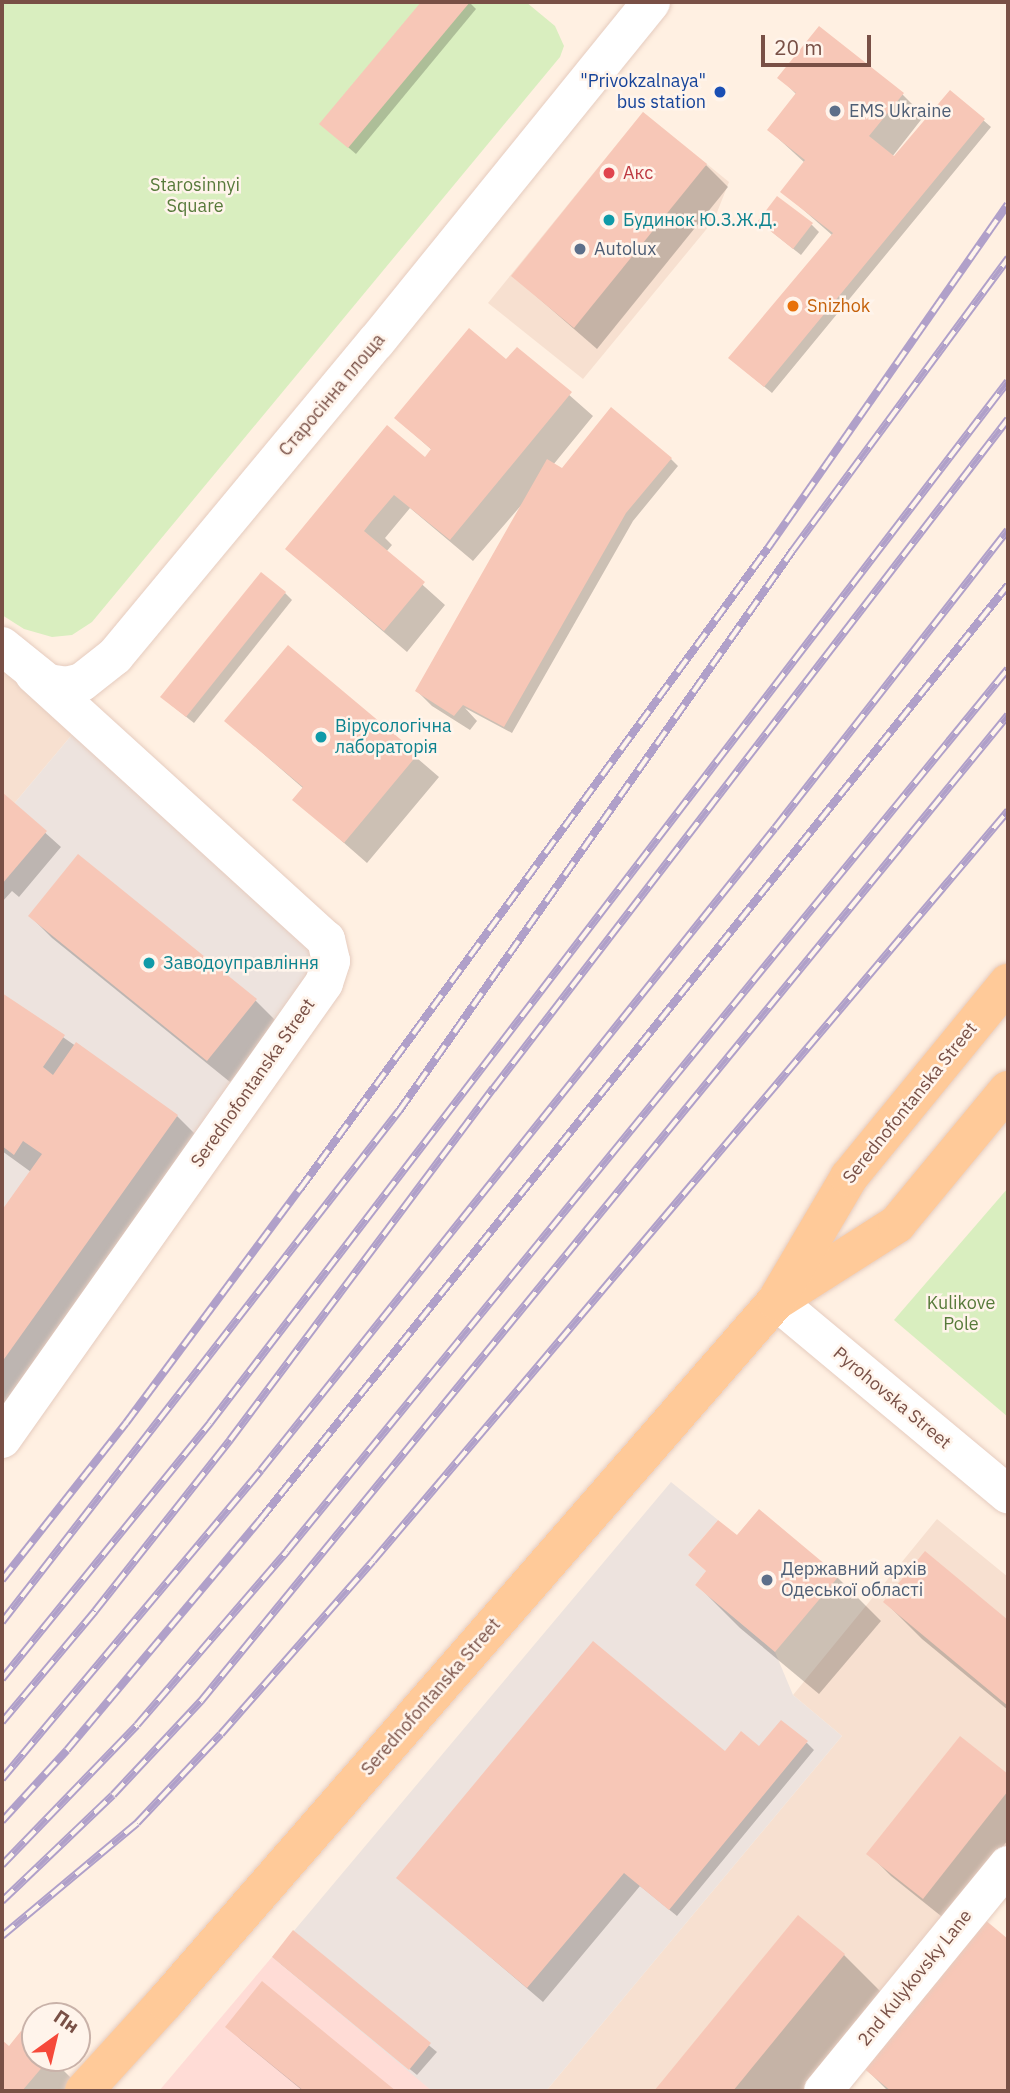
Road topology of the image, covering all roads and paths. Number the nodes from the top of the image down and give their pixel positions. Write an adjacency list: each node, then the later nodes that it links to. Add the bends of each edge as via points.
1 (651, 2): 3 (main road, Старосінна площа, via 115,656 82,682 66,686 48,683)
2 (2, 646): 3 (main road, Старосінна площа)
3 (34, 674): 7 (main road, Serednofontanska Street, via 326,940 331,961 324,983)
4 (1008, 983): 6 (main road, Serednofontanska Street, via 849,1177)
5 (1008, 1090): 6 (main road, Serednofontanska Street, via 897,1224)
6 (776, 1301): 8 (main road, Pyrohovska Street); 10 (main road, Serednofontanska Street)
7 (2, 1439)
8 (1008, 1494)
9 (1008, 1865): 11 (main road, 2nd Kulykovsky Lane)
10 (83, 2091)
11 (823, 2091)

